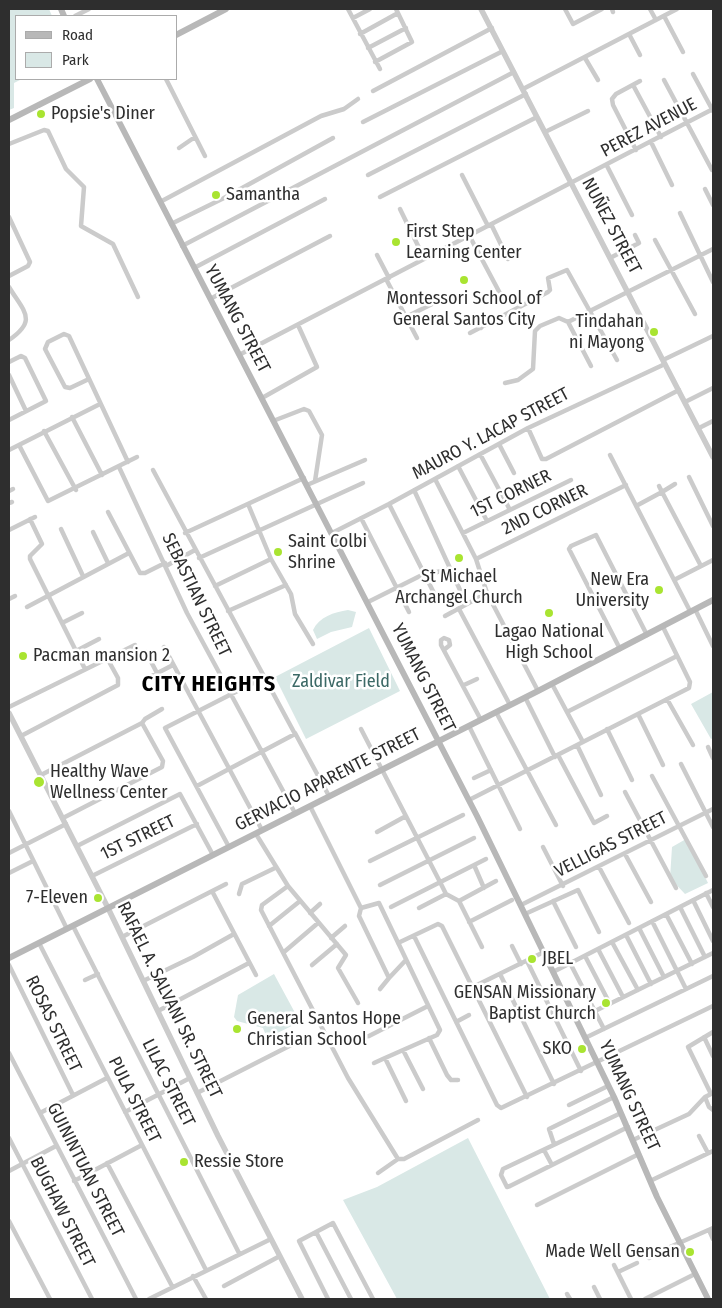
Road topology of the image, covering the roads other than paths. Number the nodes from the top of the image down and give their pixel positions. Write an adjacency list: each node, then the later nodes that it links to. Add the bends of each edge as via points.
1 (89, 9): 14 (street)
2 (226, 9): 19 (main road)
3 (348, 9): 15 (street)
4 (370, 9): 15 (street)
5 (481, 9): 18 (street, NUÑEZ STREET)
6 (565, 9): 13 (street, via 573,24)
7 (588, 9): 13 (street)
8 (602, 9): 13 (street)
9 (650, 9): 16 (street)
10 (677, 9): 12 (street)
11 (397, 11): 17 (street); 20 (street)
12 (665, 13): 16 (street); 24 (street)
13 (591, 14)
14 (77, 15)
15 (353, 18): 20 (street)
16 (656, 20): 21 (street)
17 (406, 28): 22 (street); 27 (street, via 412,39 410,44)
18 (492, 28): 23 (street, NUÑEZ STREET); 38 (street)
19 (178, 33)
20 (360, 34): 22 (street)
21 (630, 34): 25 (street); 26 (street)
22 (368, 48): 27 (street)
23 (503, 50): 29 (street, NUÑEZ STREET); 45 (street)
24 (683, 52)
25 (640, 55)
26 (585, 58): 34 (street); 39 (street)
27 (375, 62): 28 (street)
28 (380, 69)
29 (514, 72): 39 (street, NUÑEZ STREET); 77 (street)
30 (693, 74): 41 (street)
31 (88, 80): 44 (main road)
32 (98, 80): 65 (main road, YUMANG STREET)
33 (166, 80): 48 (street)
34 (598, 80)
35 (664, 80): 46 (street)
36 (640, 82): 37 (street)
37 (633, 85): 49 (street); 54 (street, via 616,94 612,102)
38 (373, 91)
39 (524, 92): 43 (street, NUÑEZ STREET); 58 (street)
40 (358, 99): 65 (street)
41 (713, 110): 46 (street, PEREZ AVENUE)
42 (588, 111): 47 (street)
43 (537, 117): 47 (street, NUÑEZ STREET); 63 (street)
44 (9, 120)
45 (363, 122)
46 (688, 123): 49 (street, PEREZ AVENUE); 57 (street)
47 (545, 132): 61 (street, NUÑEZ STREET)
48 (195, 137): 53 (street); 55 (street)
49 (661, 137): 51 (street, PEREZ AVENUE)
50 (333, 138): 71 (street)
51 (651, 142): 54 (street, PEREZ AVENUE); 60 (street)
52 (9, 144): 91 (street, via 48,131 66,169 84,187 81,226 112,244)
53 (179, 148)
54 (636, 150): 56 (street, PEREZ AVENUE)
55 (205, 156)
56 (607, 166): 61 (street, PEREZ AVENUE); 69 (street)
57 (712, 170)
58 (368, 175)
59 (462, 175): 72 (street)
60 (672, 184)
61 (572, 185): 72 (street, PEREZ AVENUE); 83 (street, NUÑEZ STREET)
62 (705, 189): 66 (street)
63 (380, 197)
64 (325, 199): 84 (street)
65 (160, 202): 71 (main road, YUMANG STREET)
66 (713, 205)
67 (400, 209): 81 (street)
68 (680, 213): 80 (street)
69 (632, 215)
70 (9, 217): 86 (street, via 30,262)
71 (171, 224): 77 (main road, YUMANG STREET)
72 (490, 225): 73 (street, PEREZ AVENUE); 82 (street)
73 (469, 235): 81 (street, PEREZ AVENUE); 93 (street)
74 (635, 235): 83 (street, via 639,243)
75 (330, 236): 92 (street)
76 (656, 240): 85 (street)
77 (182, 246): 84 (main road, YUMANG STREET)
78 (713, 250): 80 (street)
79 (377, 255): 87 (street)
80 (700, 256): 85 (street); 88 (street)
81 (424, 258): 87 (street, PEREZ AVENUE)
82 (508, 258)
83 (610, 258): 90 (street, NUÑEZ STREET)
84 (193, 268): 92 (main road, YUMANG STREET)
85 (671, 271): 90 (street); 96 (street)
86 (9, 276)
87 (388, 278): 98 (street); 100 (street, PEREZ AVENUE)
88 (713, 282)
89 (9, 287): 105 (street, via 24,312 26,324 24,330)
90 (628, 292): 95 (street); 109 (street, NUÑEZ STREET)
91 (138, 297)
92 (210, 299): 106 (main road, YUMANG STREET)
93 (503, 299)
94 (436, 302): 98 (street)
95 (589, 311): 99 (street); 101 (street, via 564,270 548,278 548,292); 107 (street)
96 (694, 314)
97 (474, 316): 101 (street)
98 (406, 318): 104 (street)
99 (568, 322): 110 (street); 113 (street, via 560,318 537,328 534,369 518,380)
100 (298, 325): 106 (street, PEREZ AVENUE); 116 (street, via 317,367)
101 (481, 328): 102 (street)
102 (470, 333)
103 (713, 336): 109 (street, MAURO Y. LACAP STREET)
104 (416, 338)
105 (9, 340)
106 (239, 355): 116 (main road, YUMANG STREET)
107 (617, 360)
108 (9, 362): 119 (street, via 21,356 25,358 46,399)
109 (664, 362): 115 (street, NUÑEZ STREET); 124 (street, MAURO Y. LACAP STREET)
110 (591, 366)
111 (9, 375): 119 (street)
112 (89, 378): 112 (street, via 66,388 45,349 48,342 68,334); 118 (street)
113 (504, 383)
114 (713, 388): 117 (street)
115 (679, 390): 117 (street, NUÑEZ STREET); 124 (street, via 546,459 542,459)
116 (262, 398): 122 (main road, YUMANG STREET)
117 (685, 402): 125 (street, NUÑEZ STREET)
118 (100, 404): 120 (street); 135 (street)
119 (26, 411): 121 (street)
120 (72, 417): 126 (street); 140 (street)
121 (9, 420)
122 (273, 421): 144 (main road, YUMANG STREET); 145 (street, via 304,409 309,411 322,435)
123 (713, 421): 125 (street)
124 (528, 428): 127 (street, MAURO Y. LACAP STREET)
125 (699, 428): 133 (street, NUÑEZ STREET)
126 (44, 431): 128 (street); 150 (street)
127 (499, 444): 130 (street, MAURO Y. LACAP STREET); 139 (street)
128 (19, 445): 129 (street); 150 (street, via 48,501)
129 (9, 450)
130 (480, 454): 136 (street, MAURO Y. LACAP STREET); 157 (street)
131 (610, 455): 148 (street)
132 (137, 457): 135 (street)
133 (713, 457)
134 (365, 460): 145 (street)
135 (128, 462): 137 (street)
136 (458, 466): 142 (street, MAURO Y. LACAP STREET); 162 (street)
137 (119, 467): 140 (street); 178 (street, SEBASTIAN STREET)
138 (153, 470): 169 (street)
139 (514, 473)
140 (102, 475): 150 (street)
141 (689, 477): 163 (street)
142 (435, 479): 151 (street, MAURO Y. LACAP STREET); 170 (street)
143 (571, 480): 157 (street, 1ST CORNER)
144 (306, 481): 145 (street); 153 (street); 155 (main road, YUMANG STREET)
145 (315, 481)
146 (363, 482): 155 (street)
147 (676, 484): 152 (street)
148 (626, 485): 156 (street); 175 (street, 2ND CORNER)
149 (659, 486): 152 (street)
150 (76, 490)
151 (414, 490): 154 (street, MAURO Y. LACAP STREET); 180 (street)
152 (662, 492): 156 (street); 179 (street)
153 (248, 504): 166 (street); 169 (street)
154 (389, 504): 160 (street, MAURO Y. LACAP STREET); 181 (street)
155 (318, 505): 166 (street); 168 (main road, YUMANG STREET)
156 (636, 506): 183 (street)
157 (510, 510): 162 (street, 1ST CORNER)
158 (108, 512): 172 (street)
159 (35, 517): 161 (street)
160 (361, 518): 168 (street, MAURO Y. LACAP STREET); 186 (street)
161 (30, 520): 165 (street); 189 (street, via 42,544 29,556)
162 (486, 521): 170 (street, 1ST CORNER)
163 (713, 526)
164 (62, 529): 182 (street)
165 (9, 530)
166 (260, 531): 173 (street); 174 (street)
167 (93, 532): 177 (street)
168 (332, 532): 194 (main road, YUMANG STREET)
169 (185, 533): 171 (street)
170 (463, 533): 175 (street)
171 (195, 550): 173 (street); 178 (street)
172 (129, 553): 177 (street); 178 (street, via 141,573)
173 (199, 558): 185 (street)
174 (271, 559): 184 (street); 185 (street)
175 (476, 560): 188 (street)
176 (713, 560): 179 (street)
177 (108, 563): 182 (street)
178 (165, 565): 225 (street, SEBASTIAN STREET)
179 (701, 566): 183 (street)
180 (450, 569): 181 (street); 187 (street)
181 (424, 574): 186 (street); 193 (street)
182 (83, 576): 189 (street)
183 (674, 580): 198 (street)
184 (286, 585): 197 (street); 206 (street, via 295,614)
185 (214, 586): 197 (street)
186 (397, 588): 194 (street); 199 (street)
187 (460, 590)
188 (487, 593): 196 (street); 224 (street)
189 (48, 595): 195 (street); 202 (street)
190 (15, 596): 191 (street)
191 (9, 599)
192 (713, 600): 198 (main road, GERVACIO APARENTE STREET)
193 (438, 601)
194 (368, 602): 243 (main road, YUMANG STREET)
195 (27, 607)
196 (459, 609): 201 (street); 228 (street)
197 (228, 610): 219 (street)
198 (693, 610): 203 (main road, GERVACIO APARENTE STREET); 208 (street)
199 (409, 612)
200 (82, 613): 202 (street)
201 (445, 616)
202 (62, 623): 212 (street)
203 (663, 627): 204 (main road, GERVACIO APARENTE STREET); 214 (street)
204 (647, 635): 210 (main road, GERVACIO APARENTE STREET); 210 (street, via 596,535 571,546 569,550)
205 (99, 639): 212 (street)
206 (313, 644)
207 (135, 645): 215 (street)
208 (713, 646)
209 (164, 647): 216 (street)
210 (620, 649): 222 (main road, GERVACIO APARENTE STREET)
211 (445, 650): 223 (street)
212 (76, 651): 217 (street)
213 (146, 652): 218 (street)
214 (677, 656): 227 (street, via 690,684 689,688); 233 (street)
215 (107, 658): 217 (street); 242 (street, via 118,678 118,685)
216 (173, 665): 218 (street); 231 (street)
217 (85, 669): 229 (street)
218 (157, 673): 220 (street)
219 (265, 676): 225 (street); 241 (street)
220 (146, 679)
221 (477, 679): 223 (street)
222 (552, 684): 224 (main road, GERVACIO APARENTE STREET); 233 (street)
223 (464, 685): 236 (street)
224 (538, 691): 226 (main road, GERVACIO APARENTE STREET)
225 (231, 694): 231 (street); 248 (street, SEBASTIAN STREET)
226 (525, 698): 228 (main road, GERVACIO APARENTE STREET); 249 (street)
227 (667, 699): 235 (street); 246 (street)
228 (510, 705): 232 (main road, GERVACIO APARENTE STREET)
229 (9, 707)
230 (162, 709): 237 (street)
231 (197, 711): 253 (street); 262 (street, via 166,728)
232 (496, 712): 236 (main road, GERVACIO APARENTE STREET); 256 (street)
233 (568, 712): 244 (street)
234 (9, 713): 242 (street, RAFAEL A. SALVANI SR. STREET)
235 (638, 714): 240 (street); 252 (street)
236 (481, 720): 238 (main road, GERVACIO APARENTE STREET)
237 (142, 723): 257 (street); 275 (street, via 164,765)
238 (469, 726): 243 (main road, GERVACIO APARENTE STREET); 255 (street)
239 (361, 729): 254 (street)
240 (607, 730): 244 (street); 260 (street)
241 (295, 732): 248 (street, via 294,736); 265 (street)
242 (21, 736): 257 (street, RAFAEL A. SALVANI SR. STREET)
243 (438, 741): 254 (main road, GERVACIO APARENTE STREET); 266 (main road, YUMANG STREET)
244 (583, 742): 245 (street)
245 (576, 745): 249 (street); 264 (street)
246 (693, 745)
247 (708, 747): 250 (street)
248 (262, 752): 253 (street); 271 (street, SEBASTIAN STREET)
249 (557, 756): 256 (street); 274 (street, via 594,823)
250 (713, 758)
251 (681, 764): 270 (street)
252 (663, 765)
253 (229, 769): 262 (street); 281 (street)
254 (381, 770): 265 (main road, GERVACIO APARENTE STREET); 273 (street)
255 (491, 770): 259 (street); 261 (street)
256 (527, 770): 261 (street); 277 (street)
257 (41, 774): 275 (street, RAFAEL A. SALVANI SR. STREET)
258 (652, 776): 278 (street)
259 (474, 778)
260 (632, 780)
261 (498, 785): 266 (street); 280 (street)
262 (198, 786): 288 (street)
263 (625, 792): 285 (street)
264 (601, 795)
265 (329, 796): 267 (main road, GERVACIO APARENTE STREET)
266 (469, 800): 323 (main road, YUMANG STREET)
267 (310, 806): 271 (main road, GERVACIO APARENTE STREET); 328 (street)
268 (713, 809): 270 (street, VELLIGAS STREET)
269 (9, 811): 286 (street, LILAC STREET)
270 (706, 812): 278 (street, VELLIGAS STREET); 279 (street)
271 (295, 813): 281 (main road, GERVACIO APARENTE STREET)
272 (463, 815): 283 (street)
273 (406, 816): 282 (street); 283 (street)
274 (607, 816)
275 (64, 821): 286 (street); 287 (street, RAFAEL A. SALVANI SR. STREET)
276 (197, 824): 287 (street, via 180,794); 292 (street); 301 (street, 1ST STREET)
277 (556, 825)
278 (680, 826): 285 (street, VELLIGAS STREET); 302 (street)
279 (713, 827)
280 (520, 829)
281 (259, 832): 288 (main road, GERVACIO APARENTE STREET); 299 (street)
282 (377, 832)
283 (417, 838): 294 (street); 296 (street)
284 (474, 838): 294 (street)
285 (651, 842): 291 (street, VELLIGAS STREET); 310 (street)
286 (25, 845): 290 (street); 295 (street, LILAC STREET)
287 (77, 846): 301 (street, RAFAEL A. SALVANI SR. STREET)
288 (229, 847): 292 (main road, GERVACIO APARENTE STREET)
289 (543, 847): 308 (street)
290 (9, 853)
291 (625, 854): 298 (street, VELLIGAS STREET); 321 (street)
292 (214, 855): 327 (main road, GERVACIO APARENTE STREET)
293 (486, 859): 297 (street)
294 (429, 860): 304 (street); 306 (street)
295 (33, 861): 300 (street); 339 (street, LILAC STREET)
296 (370, 862)
297 (474, 865): 304 (street); 309 (street)
298 (600, 867): 308 (street, VELLIGAS STREET); 336 (street)
299 (275, 868): 307 (street); 314 (street, via 242,884)
300 (9, 873)
301 (92, 876): 327 (street, RAFAEL A. SALVANI SR. STREET)
302 (706, 876)
303 (496, 881): 309 (street)
304 (440, 882): 315 (street); 324 (street)
305 (226, 884): 312 (street)
306 (380, 885)
307 (288, 886): 319 (street); 337 (street, via 260,907)
308 (562, 886): 323 (street, VELLIGAS STREET)
309 (484, 888): 316 (street)
310 (676, 888)
311 (713, 890): 313 (street)
312 (212, 891): 342 (street); 345 (street)
313 (706, 893): 318 (street); 326 (street)
314 (239, 894)
315 (446, 894): 316 (street); 329 (street)
316 (459, 900): 335 (street)
317 (512, 900): 335 (street)
318 (693, 900): 325 (street); 347 (street)
319 (300, 901): 330 (street); 337 (street)
320 (553, 902): 331 (street); 341 (street, via 578,890); 354 (street)
321 (651, 902)
322 (320, 904): 330 (street)
323 (521, 905): 331 (main road, YUMANG STREET)
324 (391, 907)
325 (680, 907): 332 (street); 360 (street)
326 (713, 907)
327 (108, 908): 339 (main road, GERVACIO APARENTE STREET); 345 (street, RAFAEL A. SALVANI SR. STREET)
328 (361, 908): 350 (street, via 378,902); 376 (street, via 359,916)
329 (419, 908)
330 (310, 913): 334 (street)
331 (525, 914): 357 (main road, YUMANG STREET)
332 (666, 914): 333 (street); 367 (street)
333 (652, 921): 340 (street); 370 (street)
334 (318, 922): 346 (street); 356 (street)
335 (469, 922): 353 (street)
336 (630, 923)
337 (270, 926): 356 (street)
338 (345, 926): 346 (street)
339 (70, 927): 349 (main road, GERVACIO APARENTE STREET); 372 (street, LILAC STREET)
340 (639, 928): 343 (street); 377 (street)
341 (599, 932)
342 (234, 934): 364 (street); 379 (street)
343 (626, 935): 348 (street); 380 (street)
344 (414, 936): 350 (street); 381 (street, via 438,924 442,926); 393 (street)
345 (122, 937): 379 (street, RAFAEL A. SALVANI SR. STREET)
346 (331, 938): 351 (street)
347 (713, 940)
348 (612, 942): 355 (street); 384 (street)
349 (39, 943): 361 (main road, GERVACIO APARENTE STREET); 408 (street, PULA STREET)
350 (398, 943): 362 (street)
351 (337, 944): 369 (street); 386 (street, via 346,956 338,966 339,970)
352 (512, 946): 366 (street)
353 (482, 947)
354 (576, 947)
355 (598, 949): 359 (street); 385 (street)
356 (284, 952): 439 (street, via 348,1078)
357 (544, 952): 363 (street); 371 (main road, YUMANG STREET)
358 (713, 953): 360 (street)
359 (585, 956): 365 (street); 387 (street)
360 (705, 957): 367 (street)
361 (9, 958)
362 (405, 961): 376 (street); 388 (street)
363 (527, 961): 366 (street); 407 (street)
364 (249, 963): 374 (street); 390 (street)
365 (570, 963): 371 (street); 391 (street)
366 (521, 964): 373 (street)
367 (692, 964): 370 (street)
368 (9, 965): 417 (street, ROSAS STREET)
369 (312, 965)
370 (678, 971): 377 (street); 382 (street)
371 (553, 972): 400 (main road, YUMANG STREET)
372 (98, 974): 378 (street); 416 (street, LILAC STREET)
373 (500, 974): 381 (street); 411 (street)
374 (256, 975)
375 (713, 976): 382 (street)
376 (389, 978): 383 (street)
377 (664, 978): 380 (street)
378 (85, 980)
379 (143, 981): 390 (street, RAFAEL A. SALVANI SR. STREET)
380 (651, 984): 384 (street)
381 (473, 987): 418 (street)
382 (686, 989): 394 (street)
383 (380, 990)
384 (638, 990): 385 (street)
385 (623, 997): 387 (street)
386 (358, 1004)
387 (610, 1004): 391 (street)
388 (428, 1006): 398 (street, via 369,1036); 399 (street, via 440,1030)
389 (713, 1006): 406 (street)
390 (158, 1011): 409 (street, RAFAEL A. SALVANI SR. STREET)
391 (595, 1011): 394 (street)
392 (469, 1015): 393 (street)
393 (456, 1022): 418 (street, via 500,1108)
394 (604, 1029): 400 (street)
395 (713, 1032): 397 (street)
396 (307, 1037): 414 (street)
397 (704, 1037): 403 (street); 415 (street, via 688,1047)
398 (354, 1038)
399 (429, 1038): 401 (street); 410 (street, via 448,1077)
400 (585, 1038): 406 (main road, YUMANG STREET)
401 (403, 1050): 404 (street); 413 (street)
402 (9, 1053): 425 (street, GUININTUAN STREET)
403 (713, 1056)
404 (385, 1058): 405 (street); 421 (street)
405 (374, 1063)
406 (597, 1063): 407 (street); 412 (main road, YUMANG STREET)
407 (581, 1071): 411 (street)
408 (107, 1078): 417 (street); 424 (street, PULA STREET)
409 (190, 1078): 414 (street, RAFAEL A. SALVANI SR. STREET); 416 (street)
410 (458, 1080)
411 (554, 1084): 418 (street)
412 (608, 1086): 419 (main road, YUMANG STREET); 422 (street)
413 (423, 1089)
414 (197, 1093): 452 (street, RAFAEL A. SALVANI SR. STREET)
415 (712, 1093): 420 (street)
416 (158, 1094): 424 (street); 454 (street, LILAC STREET)
417 (74, 1095): 425 (street)
418 (527, 1097)
419 (614, 1097): 426 (main road, YUMANG STREET); 432 (street, via 549,1129)
420 (704, 1098): 423 (street); 431 (street, via 689,1114)
421 (406, 1101)
422 (569, 1105)
423 (713, 1110)
424 (125, 1112): 433 (street, PULA STREET)
425 (40, 1113): 434 (street, GUININTUAN STREET)
426 (621, 1113): 428 (main road, YUMANG STREET); 432 (street)
427 (478, 1120): 439 (street, via 404,1159)
428 (628, 1127): 431 (main road, YUMANG STREET); 442 (street)
429 (699, 1136): 437 (street)
430 (9, 1138): 441 (street, BUGHAW STREET)
431 (633, 1140): 438 (main road, YUMANG STREET)
432 (554, 1144): 435 (street)
433 (142, 1145): 440 (street); 459 (street, PULA STREET)
434 (56, 1146): 441 (street); 445 (street, GUININTUAN STREET)
435 (544, 1150): 442 (street); 442 (street, via 503,1169 501,1175 505,1184 508,1187)
436 (713, 1151): 437 (street)
437 (708, 1153): 446 (street)
438 (639, 1154): 446 (main road, YUMANG STREET); 447 (street)
439 (398, 1159): 444 (street)
440 (108, 1163): 445 (street); 463 (street)
441 (22, 1164): 443 (street); 469 (street, BUGHAW STREET)
442 (552, 1165)
443 (9, 1171)
444 (378, 1173)
445 (74, 1181): 470 (street, GUININTUAN STREET)
446 (650, 1181): 453 (main road, YUMANG STREET)
447 (537, 1204)
448 (9, 1221): 468 (street)
449 (711, 1229): 451 (street); 453 (street)
450 (316, 1232): 474 (street, via 301,1240 300,1244); 475 (street); 476 (street, via 335,1224)
451 (713, 1238)
452 (271, 1239): 454 (street); 455 (street, RAFAEL A. SALVANI SR. STREET)
453 (679, 1242): 456 (street); 461 (main road, YUMANG STREET)
454 (239, 1253): 459 (street)
455 (280, 1256): 464 (street); 473 (street, RAFAEL A. SALVANI SR. STREET)
456 (649, 1258)
457 (637, 1262): 460 (street)
458 (614, 1266): 460 (street)
459 (206, 1270): 462 (street)
460 (618, 1272): 479 (street)
461 (695, 1274): 467 (street); 481 (main road, YUMANG STREET)
462 (193, 1276): 463 (street); 472 (street)
463 (172, 1286): 471 (street)
464 (224, 1286)
465 (594, 1287): 478 (street)
466 (567, 1294): 477 (street)
467 (654, 1297): 480 (street)
468 (50, 1299)
469 (92, 1299)
470 (136, 1299)
471 (149, 1299)
472 (206, 1299)
473 (302, 1299)
474 (328, 1299)
475 (351, 1299)
476 (373, 1299)
477 (570, 1299)
478 (600, 1299)
479 (631, 1299)
480 (645, 1299)
481 (708, 1299)

